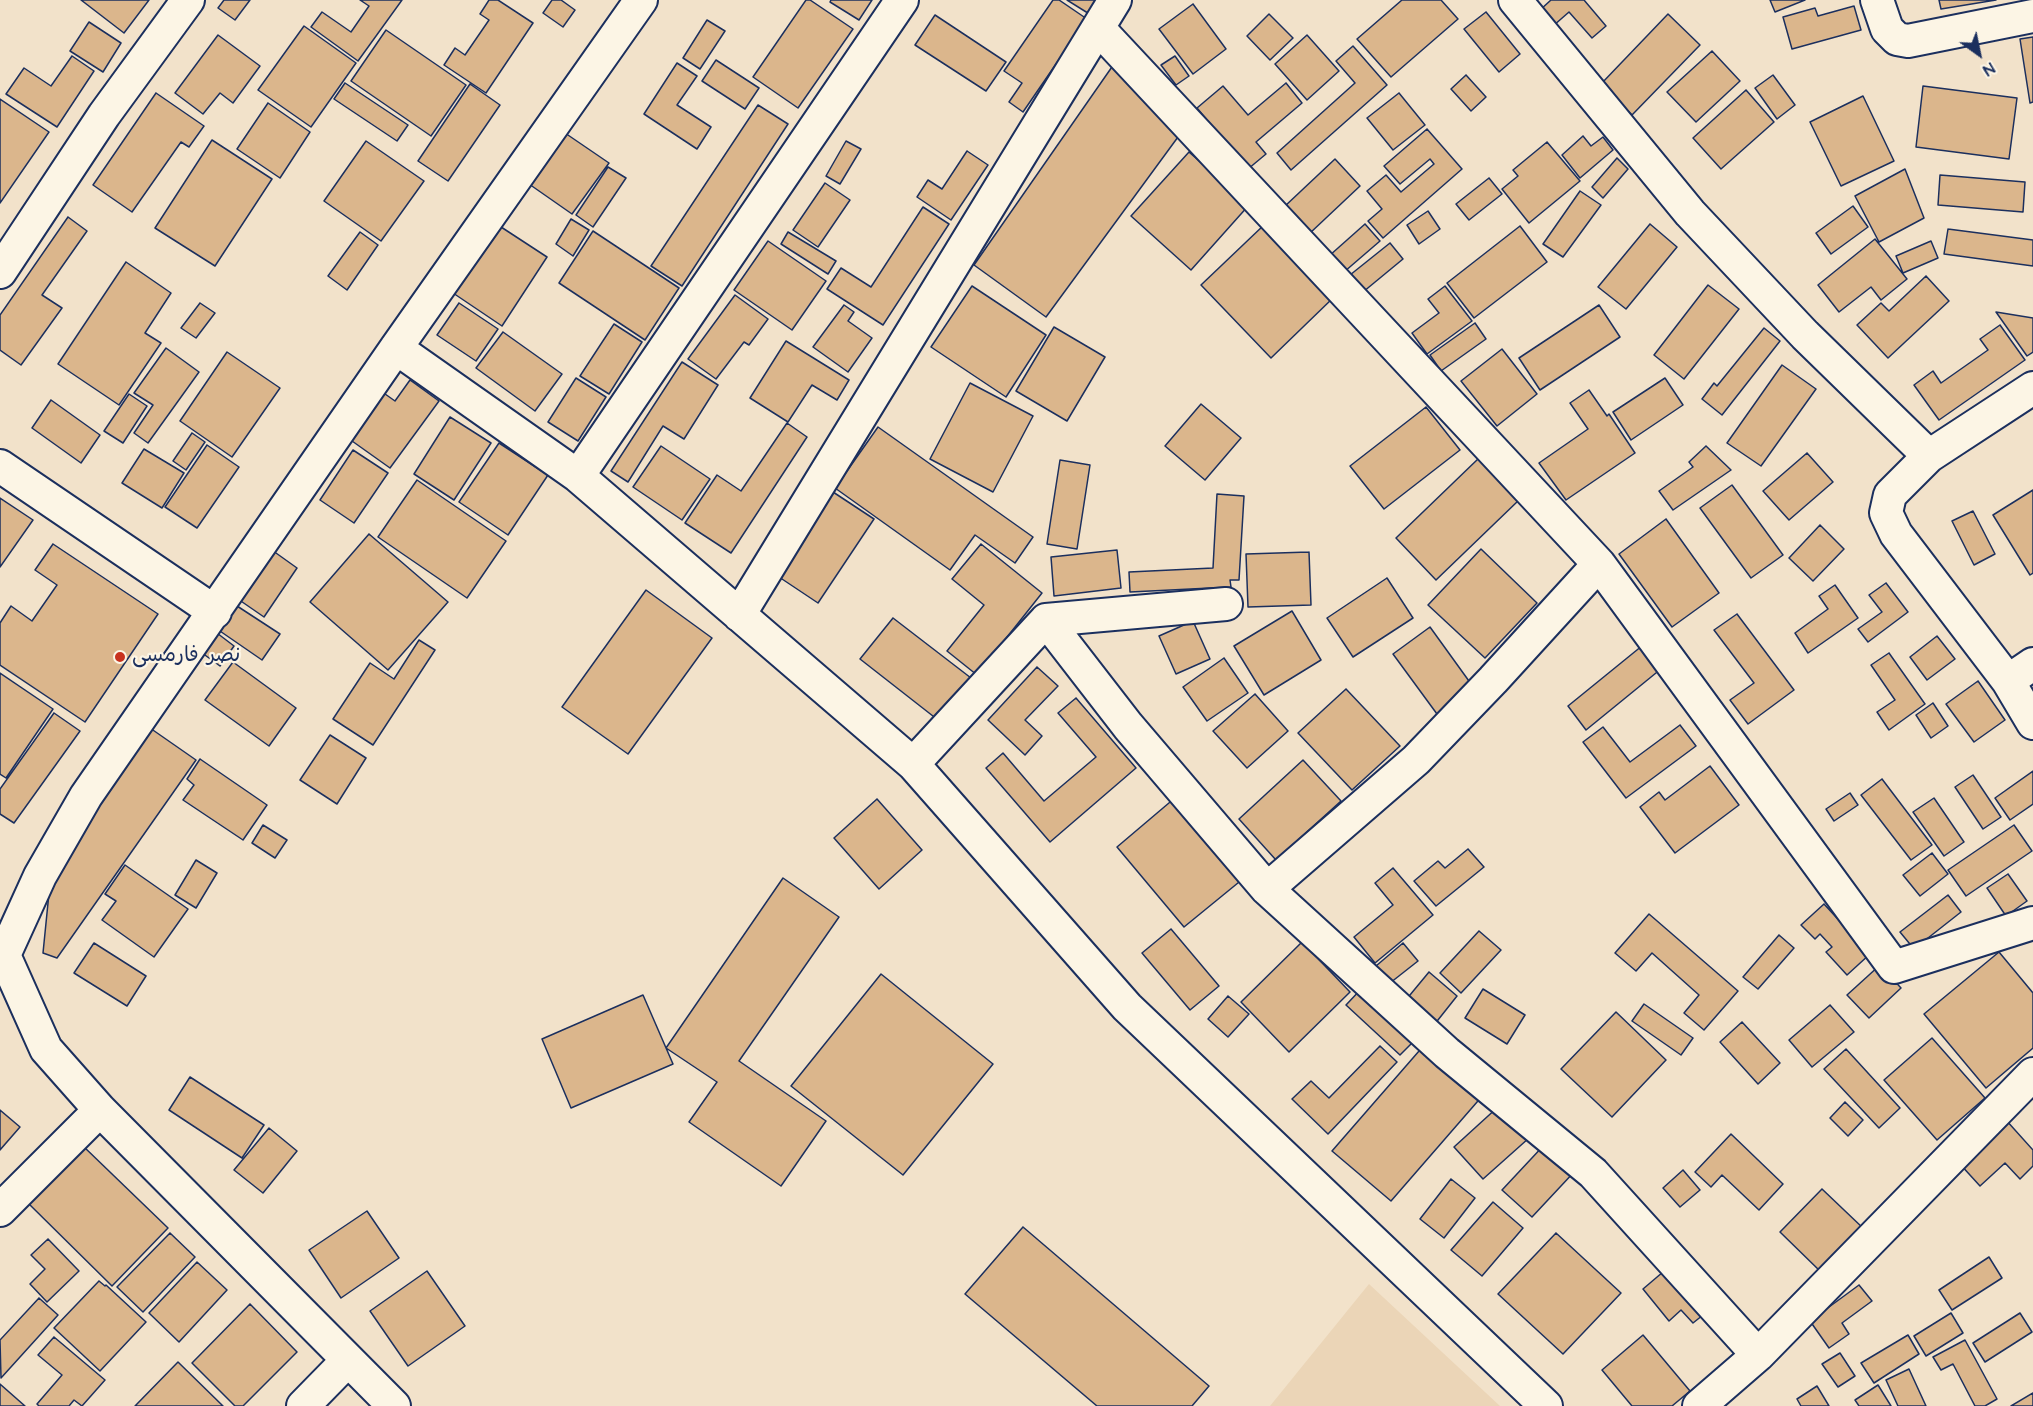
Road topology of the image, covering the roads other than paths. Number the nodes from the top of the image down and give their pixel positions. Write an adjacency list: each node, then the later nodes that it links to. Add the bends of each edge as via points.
1 (188, 0): 9 (street, via 104,115)
2 (641, 0): 10 (street)
3 (902, 0): 14 (street)
4 (1115, 0): 8 (street)
5 (1515, 0): 12 (street, via 1690,213 1805,335)
6 (1877, 0): 7 (street, via 1887,29 1897,39 1908,41)
7 (2033, 16)
8 (1098, 28): 15 (street); 18 (street)
9 (0, 272)
10 (396, 348): 14 (street); 17 (street)
11 (2033, 388): 12 (street)
12 (1929, 456): 21 (street, via 1890,495 1886,513 1896,534)
13 (0, 466): 17 (street)
14 (578, 476): 18 (street)
15 (1599, 564): 24 (street, via 1416,760); 25 (street, via 1894,967)
16 (1226, 604): 19 (street)
17 (215, 612): 26 (street, via 86,796 40,876)
18 (739, 615): 23 (street)
19 (1046, 620): 23 (street); 24 (street, via 1128,726)
20 (2033, 664): 21 (street)
21 (2007, 681): 22 (street)
22 (2033, 723)
23 (913, 764): 34 (street, via 1127,1007)
24 (1268, 889): 30 (street, via 1447,1053 1593,1173)
25 (2033, 923)
26 (2, 955): 28 (street, via 46,1049)
27 (2033, 1074): 30 (street)
28 (100, 1110): 29 (street); 31 (street)
29 (0, 1210)
30 (1758, 1355): 35 (street)
31 (348, 1360): 32 (street); 33 (street)
32 (303, 1406)
33 (394, 1406)
34 (1546, 1406)
35 (1699, 1406)

